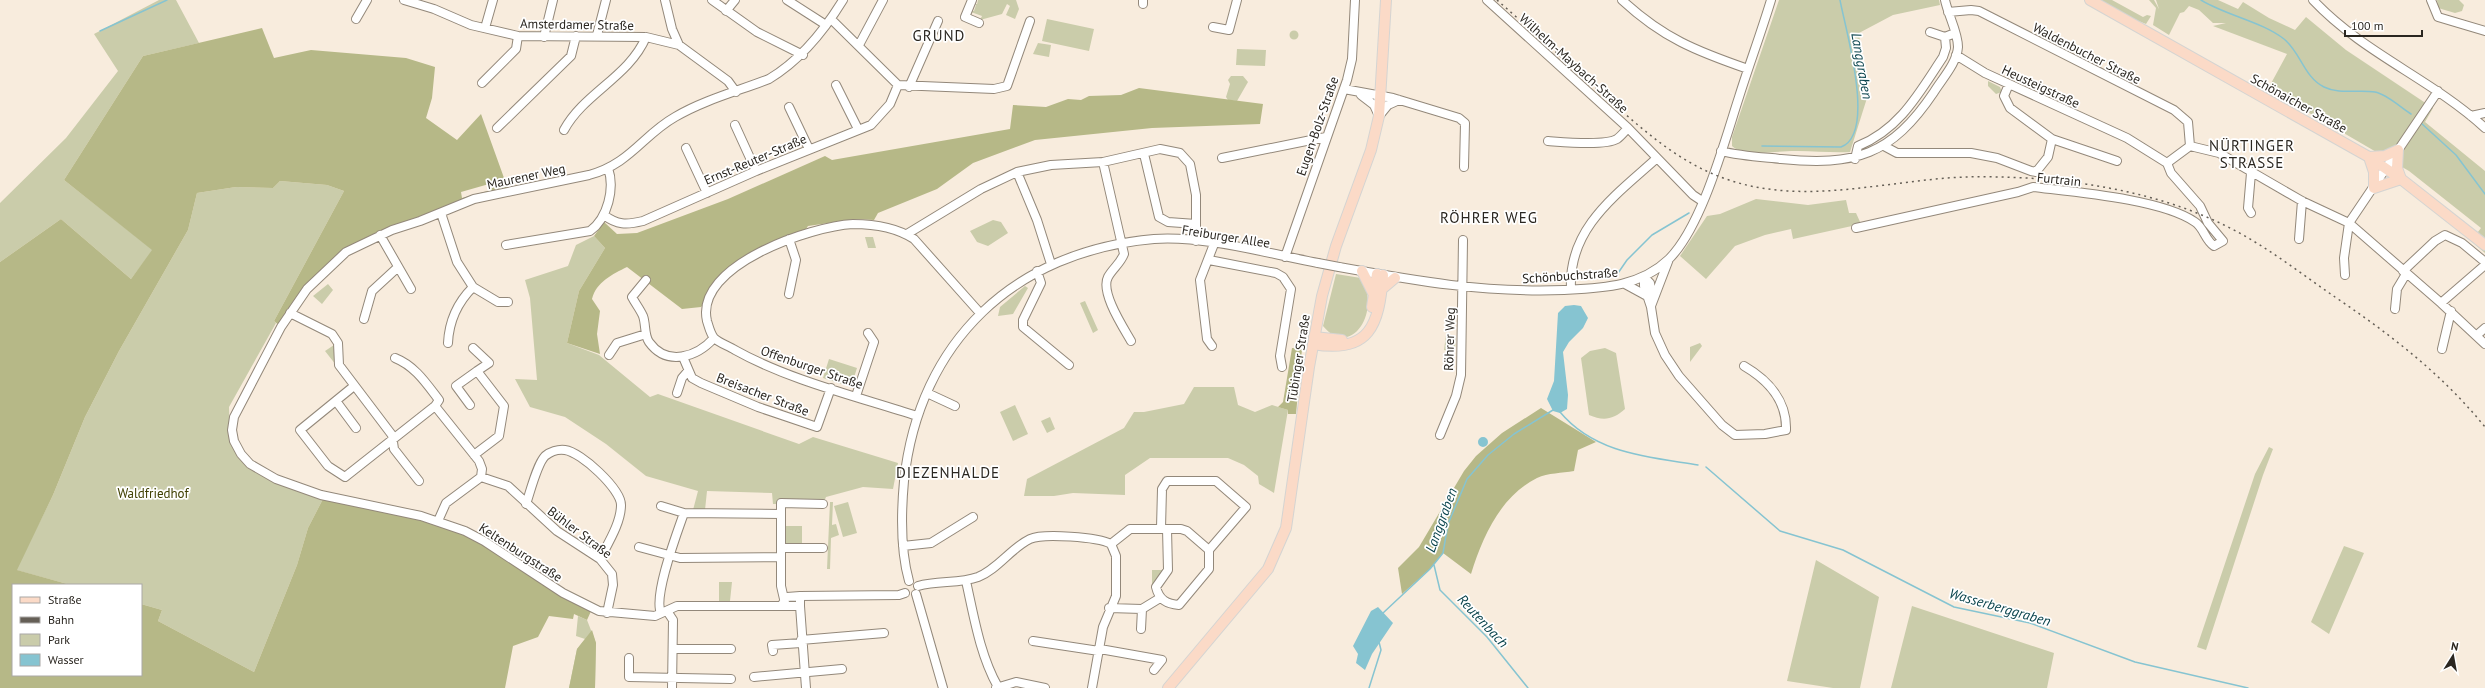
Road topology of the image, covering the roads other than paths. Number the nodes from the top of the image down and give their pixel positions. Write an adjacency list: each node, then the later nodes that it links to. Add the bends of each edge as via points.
1 (367, 0): 25 (street)
2 (404, 0): 31 (street, Amsterdamer Straße)
3 (493, 0): 31 (street)
4 (553, 0): 38 (street)
5 (606, 0): 35 (street)
6 (665, 0): 41 (street)
7 (712, 0): 23 (street)
8 (736, 0): 23 (street)
9 (787, 0): 28 (street)
10 (843, 0): 28 (street, Maurener Weg)
11 (883, 0): 42 (street)
12 (972, 0): 29 (street, via 965,17)
13 (1237, 0): 30 (street, via 1228,30)
14 (1356, 0): 51 (street, Eugen-Bolz-Straße, via 1352,59)
15 (1386, 0): 55 (main road, Tübinger Straße)
16 (1487, 0): 63 (street, Wilhelm-Maybach-Straße)
17 (1622, 0): 45 (street, via 1645,20 1682,44)
18 (1771, 0): 45 (street, Schönbuchstraße)
19 (1945, 0): 24 (street)
20 (2090, 0): 79 (main road, Schönaicher Straße)
21 (2313, 0): 52 (street, via 2362,44)
22 (2430, 0): 32 (street, via 2438,17)
23 (726, 12): 43 (street, via 757,32)
24 (1948, 12): 34 (street); 71 (street, Waldenbucher Straße, via 1978,12 2174,110 2188,122)
25 (356, 20)
26 (938, 21): 50 (street)
27 (1030, 21): 50 (street, via 1007,86 994,89)
28 (828, 22): 42 (street); 43 (street, Maurener Weg)
29 (978, 23)
30 (1213, 27)
31 (485, 28): 36 (street, Amsterdamer Straße)
32 (2485, 31)
33 (1930, 32): 40 (street)
34 (1955, 33): 40 (street); 44 (street, via 1958,47)
35 (597, 35): 37 (street, Amsterdamer Straße); 39 (street, Amsterdamer Straße)
36 (518, 36): 38 (street, Amsterdamer Straße); 46 (street, via 516,49)
37 (576, 36): 38 (street, Amsterdamer Straße); 62 (street, via 571,56)
38 (544, 37)
39 (646, 37): 41 (street, Amsterdamer Straße); 66 (street, via 632,61 571,117)
40 (1945, 37): 80 (street, via 1943,57 1910,106 1890,128 1871,141 1858,146)
41 (679, 45): 53 (street, Amsterdamer Straße, via 728,81)
42 (859, 45): 49 (street)
43 (803, 54): 53 (street, Maurener Weg, via 769,79)
44 (1956, 54): 47 (street, Heusteigstraße, via 1985,73); 70 (street, via 1921,111)
45 (1748, 69): 75 (street, Schönbuchstraße)
46 (482, 83)
47 (2009, 84): 68 (street, via 2004,96 2010,108); 83 (street, Heusteigstraße, via 2126,138)
48 (836, 85): 65 (street)
49 (898, 85): 50 (street); 65 (street, Ernst-Reuter-Straße, via 890,104 876,120 871,125)
50 (909, 87)
51 (1344, 89): 54 (street); 67 (street, Eugen-Bolz-Straße)
52 (2438, 91): 60 (street); 74 (street)
53 (736, 92): 85 (street, Maurener Weg, via 675,117 635,152)
54 (1355, 92): 55 (street); 59 (street, via 1371,101)
55 (1381, 96): 56 (street); 59 (main road, Tübinger Straße)
56 (1399, 100): 59 (street, via 1388,105); 84 (street, via 1463,120)
57 (789, 107): 73 (street)
58 (2485, 113): 60 (street)
59 (1379, 116): 141 (main road, Tübinger Straße, via 1372,150 1334,252)
60 (2471, 116): 64 (street)
61 (735, 126): 87 (street)
62 (497, 128)
63 (1628, 128): 69 (street, Wilhelm-Maybach-Straße, via 1617,139 1586,143); 78 (street, Wilhelm-Maybach-Straße)
64 (2485, 128)
65 (858, 129): 73 (street, Ernst-Reuter-Straße)
66 (564, 130)
67 (1326, 137): 77 (street); 112 (street, Eugen-Bolz-Straße)
68 (2052, 139): 70 (street, via 2048,157 2036,172 1997,158 1971,153 1897,153); 81 (street)
69 (1548, 141)
70 (1884, 146): 80 (street)
71 (2190, 146): 83 (street); 89 (street, via 2218,153)
72 (686, 148): 92 (street)
73 (809, 149): 87 (street, Ernst-Reuter-Straße)
74 (2398, 150): 79 (main road, via 2385,156); 86 (street); 90 (main road, via 2396,163)
75 (1721, 151): 80 (street, via 1791,160 1831,162); 93 (street, Schönbuchstraße)
76 (1144, 154): 82 (street); 99 (street, via 1160,219); 99 (street, via 1160,149 1170,150 1189,161 1195,186)
77 (1222, 158)
78 (1657, 158): 93 (street, Wilhelm-Maybach-Straße); 130 (street, via 1589,224 1577,249)
79 (2369, 158): 86 (main road, Schönaicher Straße); 91 (main road, via 2374,172)
80 (1855, 159)
81 (2116, 161)
82 (1103, 162): 88 (street, via 1051,165); 108 (street)
83 (2167, 162): 107 (street, Heusteigstraße, via 2171,172 2200,206 2208,223)
84 (1464, 167)
85 (608, 168): 95 (street, Maurener Weg, via 474,199); 97 (street, via 610,191)
86 (2386, 169): 90 (main road, Schönaicher Straße); 91 (street)
87 (756, 170): 92 (street, Ernst-Reuter-Straße)
88 (1017, 172): 101 (street, via 981,188); 115 (street, via 1037,220)
89 (2251, 173): 94 (street); 96 (street, via 2248,208)
90 (2401, 179): 91 (main road); 111 (main road, Schönaicher Straße)
91 (2374, 188): 98 (street)
92 (707, 193): 97 (street, Ernst-Reuter-Straße, via 643,221 627,225 615,223)
93 (1702, 201): 113 (street, Schönbuchstraße, via 1684,239)
94 (2302, 201): 98 (street); 104 (street)
95 (441, 213): 102 (street, Maurener Weg); 127 (street, via 457,262)
96 (2251, 213)
97 (604, 215): 110 (street, via 598,225 590,230)
98 (2349, 223): 120 (street); 122 (street, via 2344,258)
99 (1196, 224): 106 (street)
100 (1856, 228): 107 (street, Furtrain, via 2018,192 2033,186 2156,207 2196,222 2214,246)
101 (907, 234): 103 (street, via 877,226 852,224 829,227); 139 (street, via 924,249)
102 (380, 235): 117 (street); 138 (street, Maurener Weg, via 346,252 307,289)
103 (789, 239): 132 (street, via 796,260); 146 (street, via 732,269 716,287 705,312)
104 (2300, 239)
105 (1462, 240): 128 (street, Röhrer Weg)
106 (1196, 241): 108 (street, Freiburger Allee, via 1155,239); 109 (street, Freiburger Allee)
107 (2223, 241)
108 (1122, 244): 115 (street, Freiburger Allee, via 1085,252); 147 (street, via 1124,254 1121,263 1108,276 1106,289)
109 (1214, 244): 112 (street, Freiburger Allee); 114 (street)
110 (506, 245)
111 (2485, 245)
112 (1285, 257): 119 (street, Schönbuchstraße, bridge)
113 (1669, 258): 123 (street, Schönbuchstraße); 133 (street)
114 (1209, 260): 152 (street, via 1200,280 1208,339); 160 (street, via 1276,273 1288,283 1291,289 1280,356)
115 (1050, 264): 118 (street, Freiburger Allee)
116 (2485, 264): 120 (street, via 2462,243 2444,235); 135 (street)
117 (397, 268): 129 (street); 140 (street, via 372,291)
118 (1037, 271): 139 (street, Freiburger Allee, via 1005,292); 158 (street, via 1041,283 1023,320 1023,326)
119 (1362, 271): 121 (street, Schönbuchstraße); 131 (main road)
120 (2405, 273): 135 (street); 136 (street, via 2397,289)
121 (1380, 275): 124 (street, Schönbuchstraße); 131 (main road)
122 (2345, 276)
123 (1644, 277): 126 (street, Schönbuchstraße); 133 (street, via 1650,283)
124 (1395, 278): 128 (street, Schönbuchstraße); 131 (main road)
125 (646, 280): 144 (street, via 632,297 643,316)
126 (1625, 284): 130 (street, Schönbuchstraße); 133 (street)
127 (473, 287): 134 (street, via 498,302); 149 (street, via 452,317)
128 (1462, 288): 130 (street, Schönbuchstraße, via 1533,291); 176 (street, Röhrer Weg, via 1461,375 1456,396)
129 (411, 289)
130 (1571, 289)
131 (1378, 291): 150 (main road, via 1364,331 1350,340)
132 (789, 294)
133 (1650, 301): 159 (street, via 1655,333 1665,355 1679,376 1730,433 1746,435 1786,430 1786,416 1781,402 1767,383)
134 (508, 302)
135 (2441, 303): 137 (street)
136 (2395, 309)
137 (2451, 312): 145 (street); 154 (street)
138 (290, 313): 164 (street, via 332,334 338,343 339,365); 169 (street, Maurener Weg)
139 (980, 313): 167 (street, Freiburger Allee, via 944,361)
140 (364, 319)
141 (1317, 321): 148 (main road, Tübinger Straße); 150 (main road)
142 (2485, 328): 145 (street)
143 (868, 333): 168 (street, via 874,342)
144 (646, 334): 155 (street, via 617,343); 156 (street, via 648,341 659,353)
145 (2477, 335): 151 (street)
146 (714, 338): 156 (street, via 706,347); 165 (street, Offenburger Straße, via 750,358)
147 (1131, 341)
148 (1313, 341): 150 (main road); 161 (main road, Tübinger Straße)
149 (448, 342)
150 (1333, 343): 161 (main road, via 1319,354)
151 (2485, 344)
152 (1212, 346)
153 (473, 348): 162 (street, via 489,363)
154 (2442, 349)
155 (609, 355)
156 (683, 357): 163 (street, Breisacher Straße)
157 (395, 358): 172 (street, via 407,362 420,375 439,400)
158 (1069, 365)
159 (1744, 366)
160 (1282, 367)
161 (1309, 367): 232 (main road, Tübinger Straße, via 1289,518 1276,556 1259,581)
162 (477, 371): 171 (street, via 456,386); 178 (street, via 504,406 499,436)
163 (688, 371): 165 (street, Breisacher Straße, via 692,378 701,383 758,407 817,427); 166 (street, via 682,378)
164 (354, 386): 170 (street); 177 (street, via 392,435)
165 (831, 388): 168 (street, Offenburger Straße)
166 (677, 393)
167 (927, 393): 173 (street); 174 (street, Freiburger Allee)
168 (856, 396): 174 (street, Offenburger Straße)
169 (242, 401): 187 (street, Keltenburgstraße, via 234,417 234,442 241,454 263,473 321,495)
170 (336, 401): 175 (street); 177 (street, via 300,430 328,466 345,477)
171 (470, 405)
172 (435, 406): 177 (street); 178 (street)
173 (955, 406)
174 (917, 416): 190 (street, Freiburger Allee, via 904,477)
175 (356, 428)
176 (1440, 434)
177 (392, 441): 180 (street, via 394,449)
178 (474, 455): 179 (street, via 480,463)
179 (481, 476): 181 (street, Bühler Straße, via 508,486); 187 (street, via 446,504)
180 (419, 480)
181 (526, 504): 197 (street, Bühler Straße, via 557,531); 197 (street, via 546,456 554,451 566,450 582,459 607,480 621,501 619,517)
182 (823, 504): 185 (street, via 781,504)
183 (661, 506): 184 (street)
184 (684, 513): 185 (street); 195 (street)
185 (781, 514): 192 (street)
186 (973, 517): 190 (street, via 931,543)
187 (438, 521): 210 (street, Keltenburgstraße, via 484,541 563,593 592,609)
188 (1164, 528): 189 (street, via 1130,528); 194 (street, via 1187,530); 194 (street, via 1162,489 1167,481 1216,481 1246,507); 204 (street, via 1168,570 1156,587)
189 (1111, 544): 198 (street, via 1095,538 1038,537 1024,543 981,576); 207 (street, via 1116,556 1116,596)
190 (903, 546): 199 (street, Freiburger Allee)
191 (639, 547): 195 (street)
192 (782, 548): 193 (street); 196 (street)
193 (823, 548)
194 (1209, 550): 204 (street, via 1209,569 1179,604 1169,604)
195 (670, 555): 196 (street, via 680,558); 209 (street, via 658,603)
196 (781, 557): 205 (street)
197 (600, 559): 210 (street, Bühler Straße, via 608,567 612,580)
198 (966, 581): 200 (street); 229 (street, via 980,642)
199 (908, 582): 200 (street, via 913,581); 201 (street, Freiburger Allee, via 904,586)
200 (918, 586): 202 (street)
201 (905, 593): 202 (street, via 910,596); 203 (street, Keltenburgstraße)
202 (916, 594): 228 (street)
203 (800, 596): 205 (street, Keltenburgstraße); 206 (street)
204 (1160, 598): 208 (street)
205 (783, 602): 206 (street, Keltenburgstraße); 209 (street, Keltenburgstraße, via 677,606)
206 (800, 606): 213 (street)
207 (1109, 608): 208 (street); 217 (street)
208 (1142, 609): 211 (street)
209 (664, 612): 210 (street, Keltenburgstraße, via 655,616); 215 (street, via 673,620)
210 (607, 613)
211 (1142, 629)
212 (884, 634): 213 (street)
213 (801, 642): 218 (street, via 772,645); 222 (street)
214 (1033, 642): 217 (street)
215 (673, 649): 216 (street); 223 (street)
216 (731, 649)
217 (1099, 650): 221 (street, via 1162,660); 231 (street)
218 (773, 651)
219 (629, 658): 223 (street, via 629,677)
220 (842, 669): 222 (street)
221 (1154, 670)
222 (804, 672): 224 (street); 227 (street)
223 (673, 678): 225 (street); 226 (street)
224 (754, 678)
225 (731, 679)
226 (672, 688)
227 (806, 688)
228 (943, 688)
229 (997, 688): 230 (street, via 1016,682)
230 (1045, 688)
231 (1092, 688)
232 (1168, 688)

